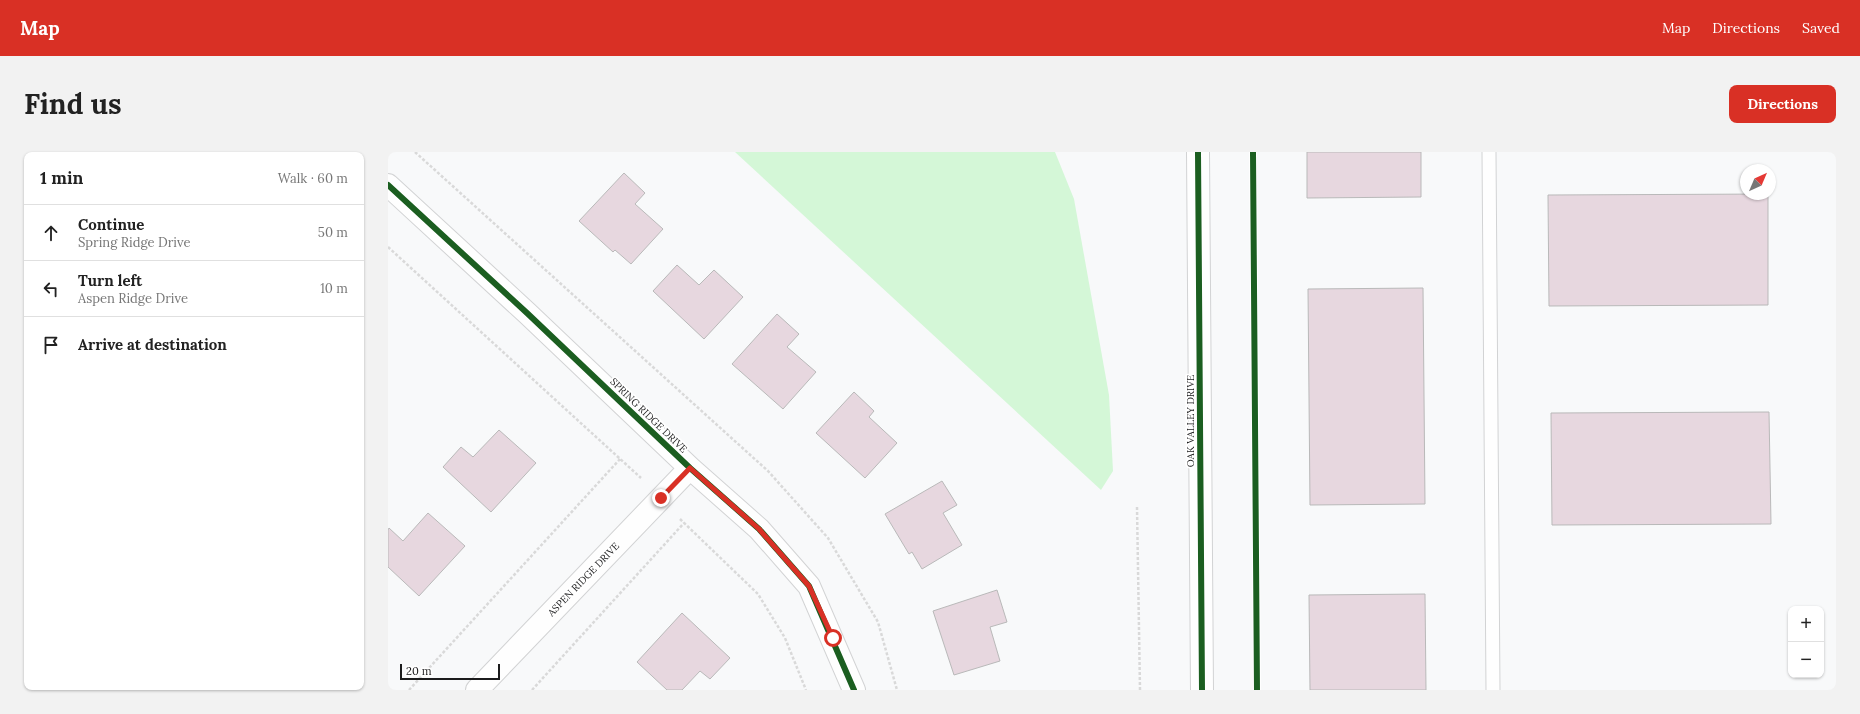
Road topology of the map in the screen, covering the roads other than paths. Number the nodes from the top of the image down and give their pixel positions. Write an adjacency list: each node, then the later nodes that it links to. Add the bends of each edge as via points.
1 (1198, 152): 7 (street, OAK VALLEY DRIVE)
2 (1489, 152): 8 (lane)
3 (388, 185): 4 (street, SPRING RIDGE DRIVE)
4 (690, 468): 5 (street, ASPEN RIDGE DRIVE); 6 (street, SPRING RIDGE DRIVE, via 759,529 809,586)
5 (477, 690)
6 (854, 690)
7 (1202, 690)
8 (1493, 690)

